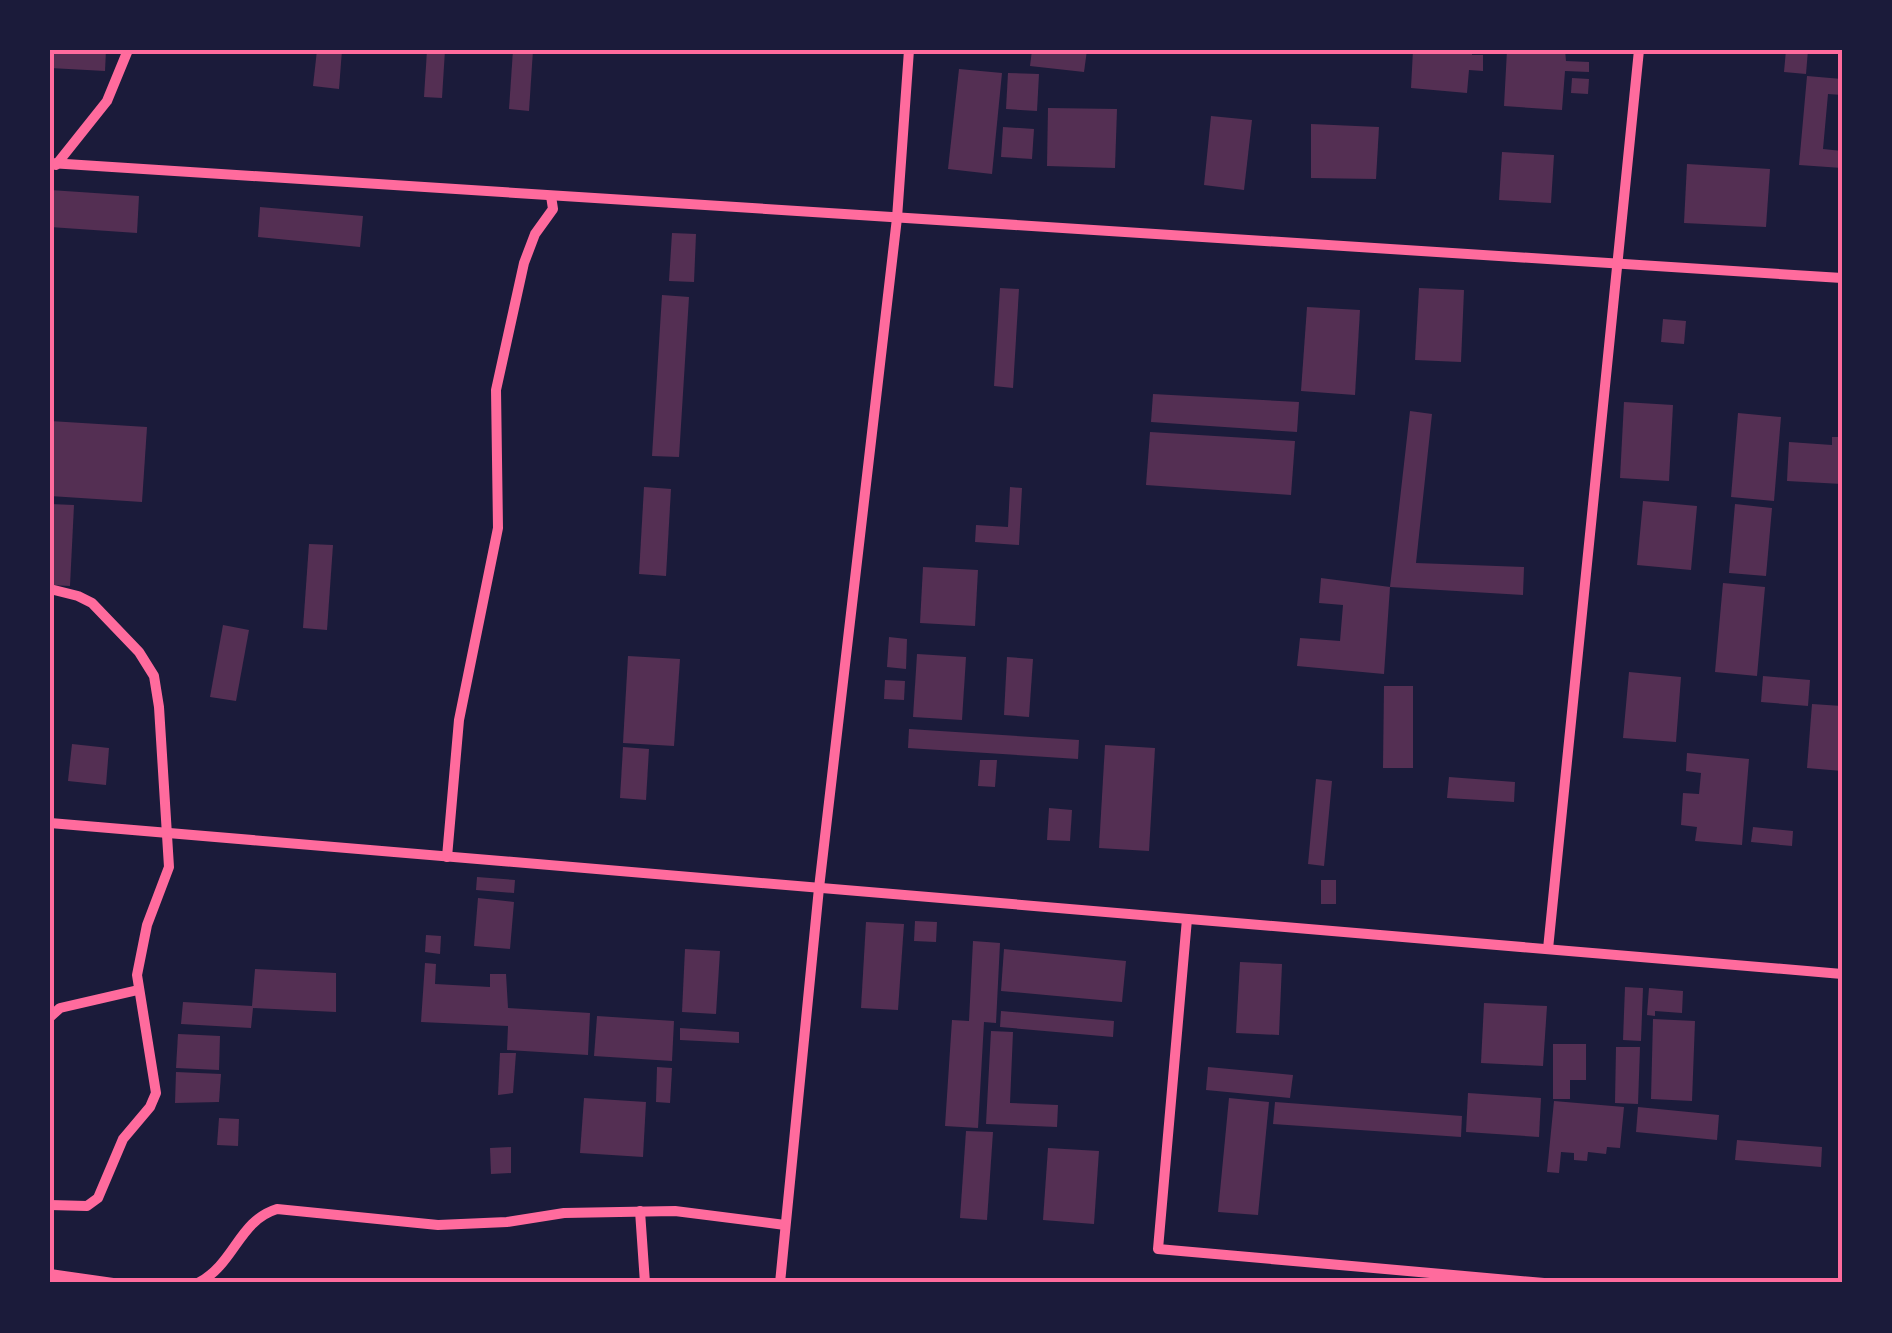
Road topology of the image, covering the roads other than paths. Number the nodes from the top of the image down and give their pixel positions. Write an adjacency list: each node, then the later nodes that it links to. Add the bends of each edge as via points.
1 (128, 50): 4 (street, via 107,101)
2 (909, 50): 6 (street)
3 (1639, 50): 7 (street)
4 (53, 164): 5 (street)
5 (551, 196): 6 (street); 12 (street, via 554,209 524,263 496,390 498,528 459,720)
6 (898, 218): 7 (street); 13 (street)
7 (1618, 264): 8 (street); 15 (street)
8 (1842, 278)
9 (50, 590): 11 (street, via 92,603 154,676)
10 (50, 824): 11 (street)
11 (166, 833): 12 (street); 17 (street, via 168,878 140,952)
12 (447, 857): 13 (street)
13 (818, 888): 14 (street); 21 (street)
14 (1188, 919): 15 (street); 27 (street, via 1158,1249)
15 (1548, 949): 16 (street)
16 (1842, 974)
17 (138, 990): 18 (street, via 60,1008); 19 (street, via 156,1093 124,1139 98,1198 88,1206)
18 (50, 1017)
19 (50, 1205)
20 (640, 1211): 21 (street); 24 (street, via 438,1225 277,1210 250,1225 221,1269); 25 (street)
21 (786, 1225): 26 (street)
22 (50, 1274): 23 (street)
23 (113, 1283)
24 (198, 1283)
25 (645, 1283)
26 (780, 1283)
27 (1544, 1283)

